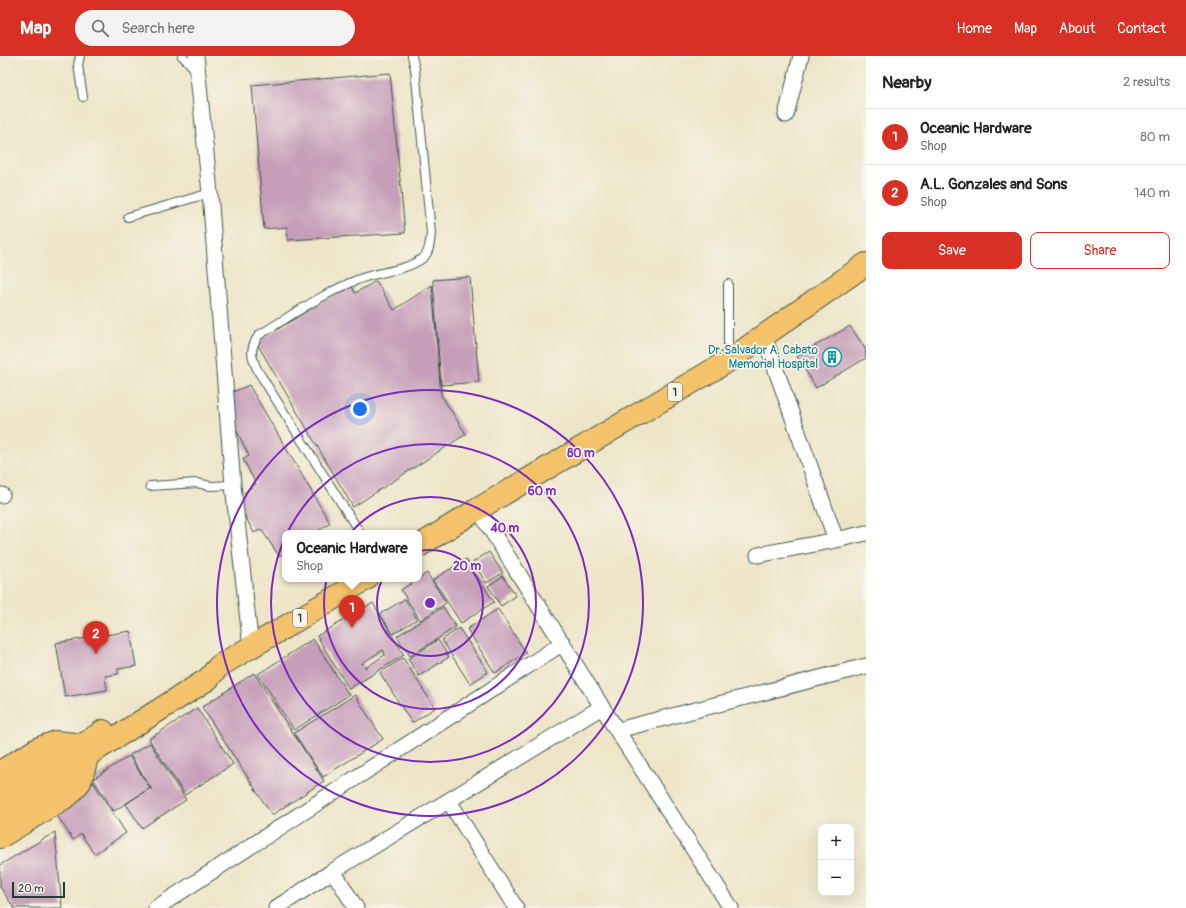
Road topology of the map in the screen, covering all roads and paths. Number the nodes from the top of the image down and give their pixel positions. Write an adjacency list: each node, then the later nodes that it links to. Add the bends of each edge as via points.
1 (80, 56): 7 (lane, via 78,65)
2 (182, 56): 6 (lane)
3 (196, 56): 6 (street)
4 (412, 56): 18 (lane, via 431,233 428,251 415,263 359,279 334,290 259,335 252,344 258,371)
5 (801, 56): 8 (street)
6 (197, 71): 9 (street)
7 (83, 97)
8 (786, 115)
9 (210, 193): 10 (lane); 15 (street)
10 (128, 217)
11 (866, 264): 13 (main road, 1)
12 (728, 284): 14 (lane)
13 (764, 336): 14 (main road, 1); 20 (street)
14 (728, 361): 17 (main road, 1)
15 (233, 485): 16 (lane, via 211,486 197,483); 25 (street)
16 (150, 486)
17 (478, 509): 21 (main road, 1); 24 (street)
18 (358, 530)
19 (866, 532): 20 (street)
20 (836, 540): 22 (street)
21 (422, 544)
22 (758, 555)
23 (361, 582): 25 (main road, 1)
24 (563, 643): 27 (street); 37 (street)
25 (235, 657): 29 (main road, via 208,679)
26 (866, 666): 28 (street)
27 (602, 707): 28 (street); 32 (street)
28 (618, 730): 36 (street)
29 (86, 750): 30 (main road, via 56,742 39,748); 31 (main road, via 49,763); 33 (main road, via 59,778); 34 (main road, via 80,782 69,795)
30 (0, 772)
31 (0, 794)
32 (449, 801): 35 (street); 40 (street)
33 (0, 814)
34 (0, 837)
35 (333, 871): 38 (street); 39 (street)
36 (725, 906)
37 (156, 908)
38 (276, 908)
39 (356, 908)
40 (516, 908)

